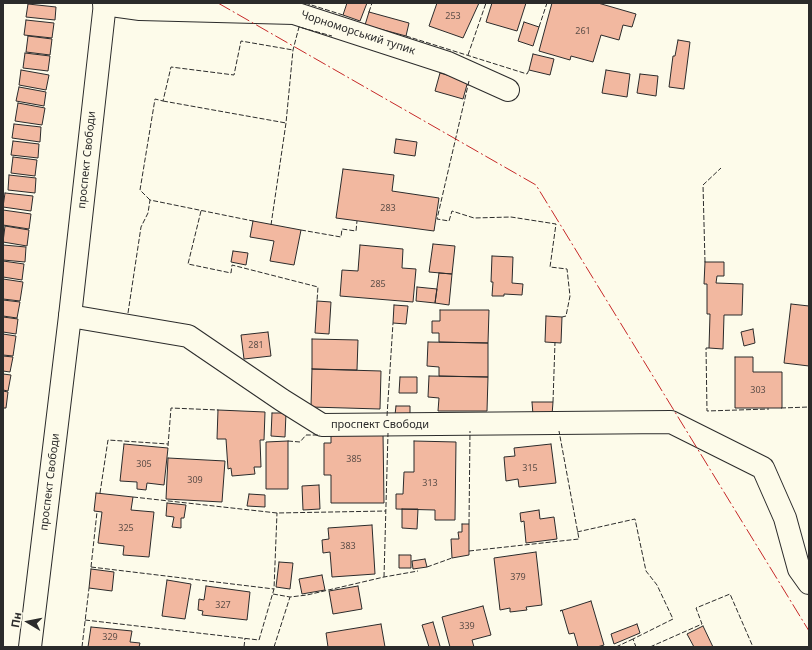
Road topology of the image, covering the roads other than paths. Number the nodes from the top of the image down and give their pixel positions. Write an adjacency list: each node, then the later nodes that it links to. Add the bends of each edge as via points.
1 (104, 4): 2 (street, Чорноморський тупик, via 140,9 294,13 448,63); 3 (street, проспект Свободи)
2 (508, 90)
3 (70, 316): 4 (street, проспект Свободи, via 188,336 322,425 671,422 763,468 785,518 799,569); 5 (street, проспект Свободи)
4 (809, 583)
5 (30, 647)

